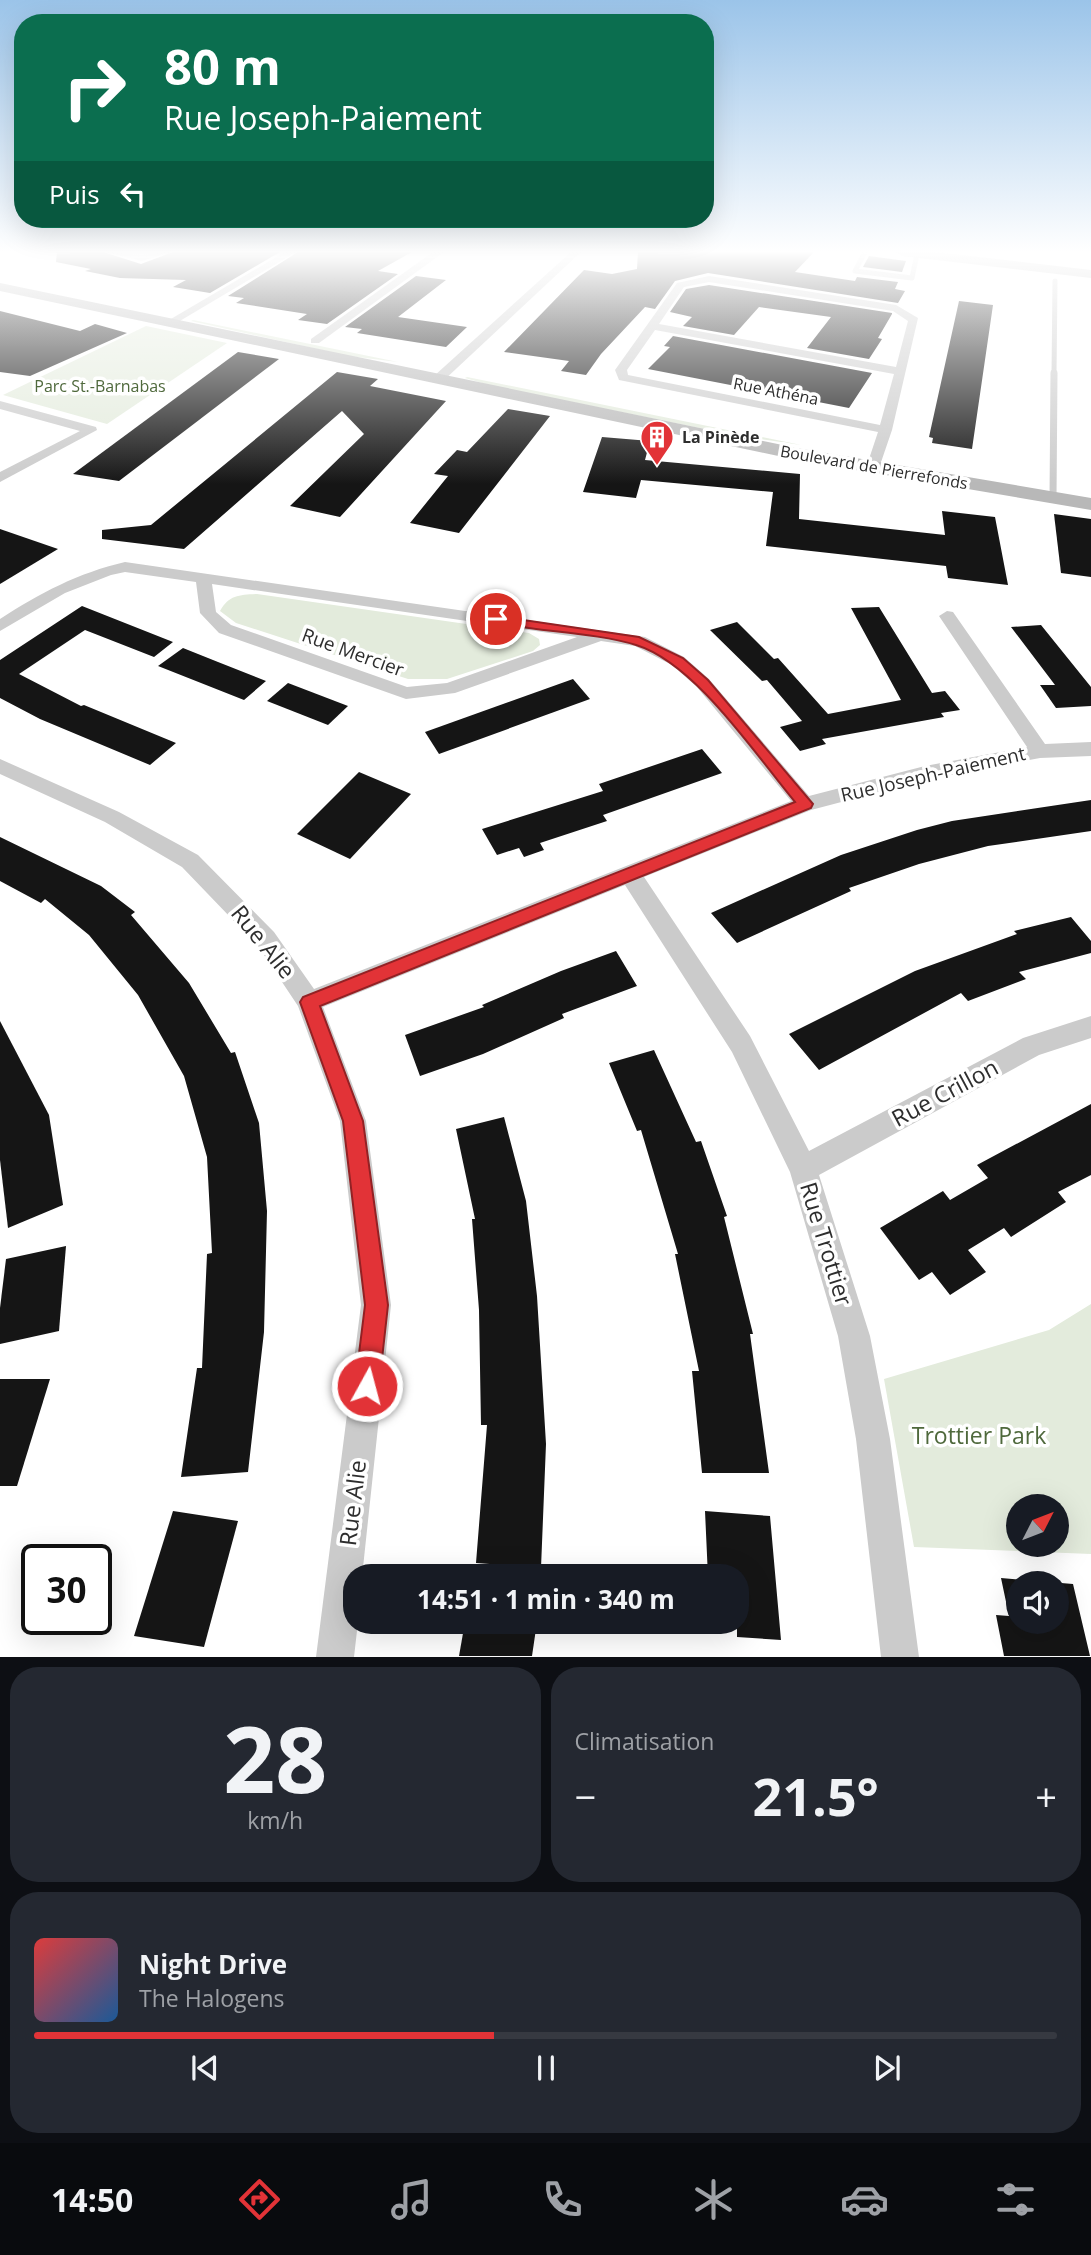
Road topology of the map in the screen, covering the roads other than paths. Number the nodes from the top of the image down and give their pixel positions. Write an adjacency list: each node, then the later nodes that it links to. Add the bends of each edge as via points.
1 (231, 329): 11 (main road, Boulevard de Pierrefonds)
2 (245, 329): 9 (main road, Boulevard de Pierrefonds)
3 (332, 329): 9 (street)
4 (492, 329): 11 (street)
5 (650, 329): 13 (street, Rue Athéna, via 621,370 625,379)
6 (670, 329): 10 (street)
7 (911, 329): 10 (street, Rue Athéna)
8 (1055, 329): 17 (lane)
9 (316, 341): 11 (main road, Boulevard de Pierrefonds)
10 (898, 371): 13 (street, Rue Athéna, via 898,389)
11 (444, 374): 14 (main road, Boulevard de Pierrefonds)
12 (0, 405): 15 (street, via 91,430)
13 (886, 430): 14 (street, Rue Athéna)
14 (875, 462): 17 (main road, Boulevard de Pierrefonds)
15 (0, 478)
16 (1091, 489): 17 (main road, Boulevard de Pierrefonds)
17 (1053, 491): 18 (main road, Boulevard de Pierrefonds)
18 (1091, 504)
19 (203, 578): 21 (street, via 125,567 97,572 68,583); 22 (street); 22 (street, Rue Mercier, via 208,613 225,629 406,693 449,689)
20 (947, 616): 24 (street)
21 (0, 626)
22 (603, 634): 26 (street, via 639,641 678,661 703,683)
23 (1091, 749): 24 (street, Rue Joseph-Paiement)
24 (1040, 751): 26 (street, Rue Joseph-Paiement, via 925,773)
25 (0, 766): 28 (street, Rue Alie, via 112,817 190,861 266,939)
26 (806, 804): 27 (street, Rue Joseph-Paiement)
27 (630, 874): 28 (street, Rue Joseph-Paiement); 30 (street, Rue Trottier, via 741,1044)
28 (309, 1002): 31 (street, Rue Alie, via 353,1121 376,1305)
29 (1091, 1027): 30 (street, Rue Crillon, via 1032,1046)
30 (803, 1169): 32 (street, Rue Trottier, via 854,1336 873,1439)
31 (335, 1657)
32 (901, 1657)

